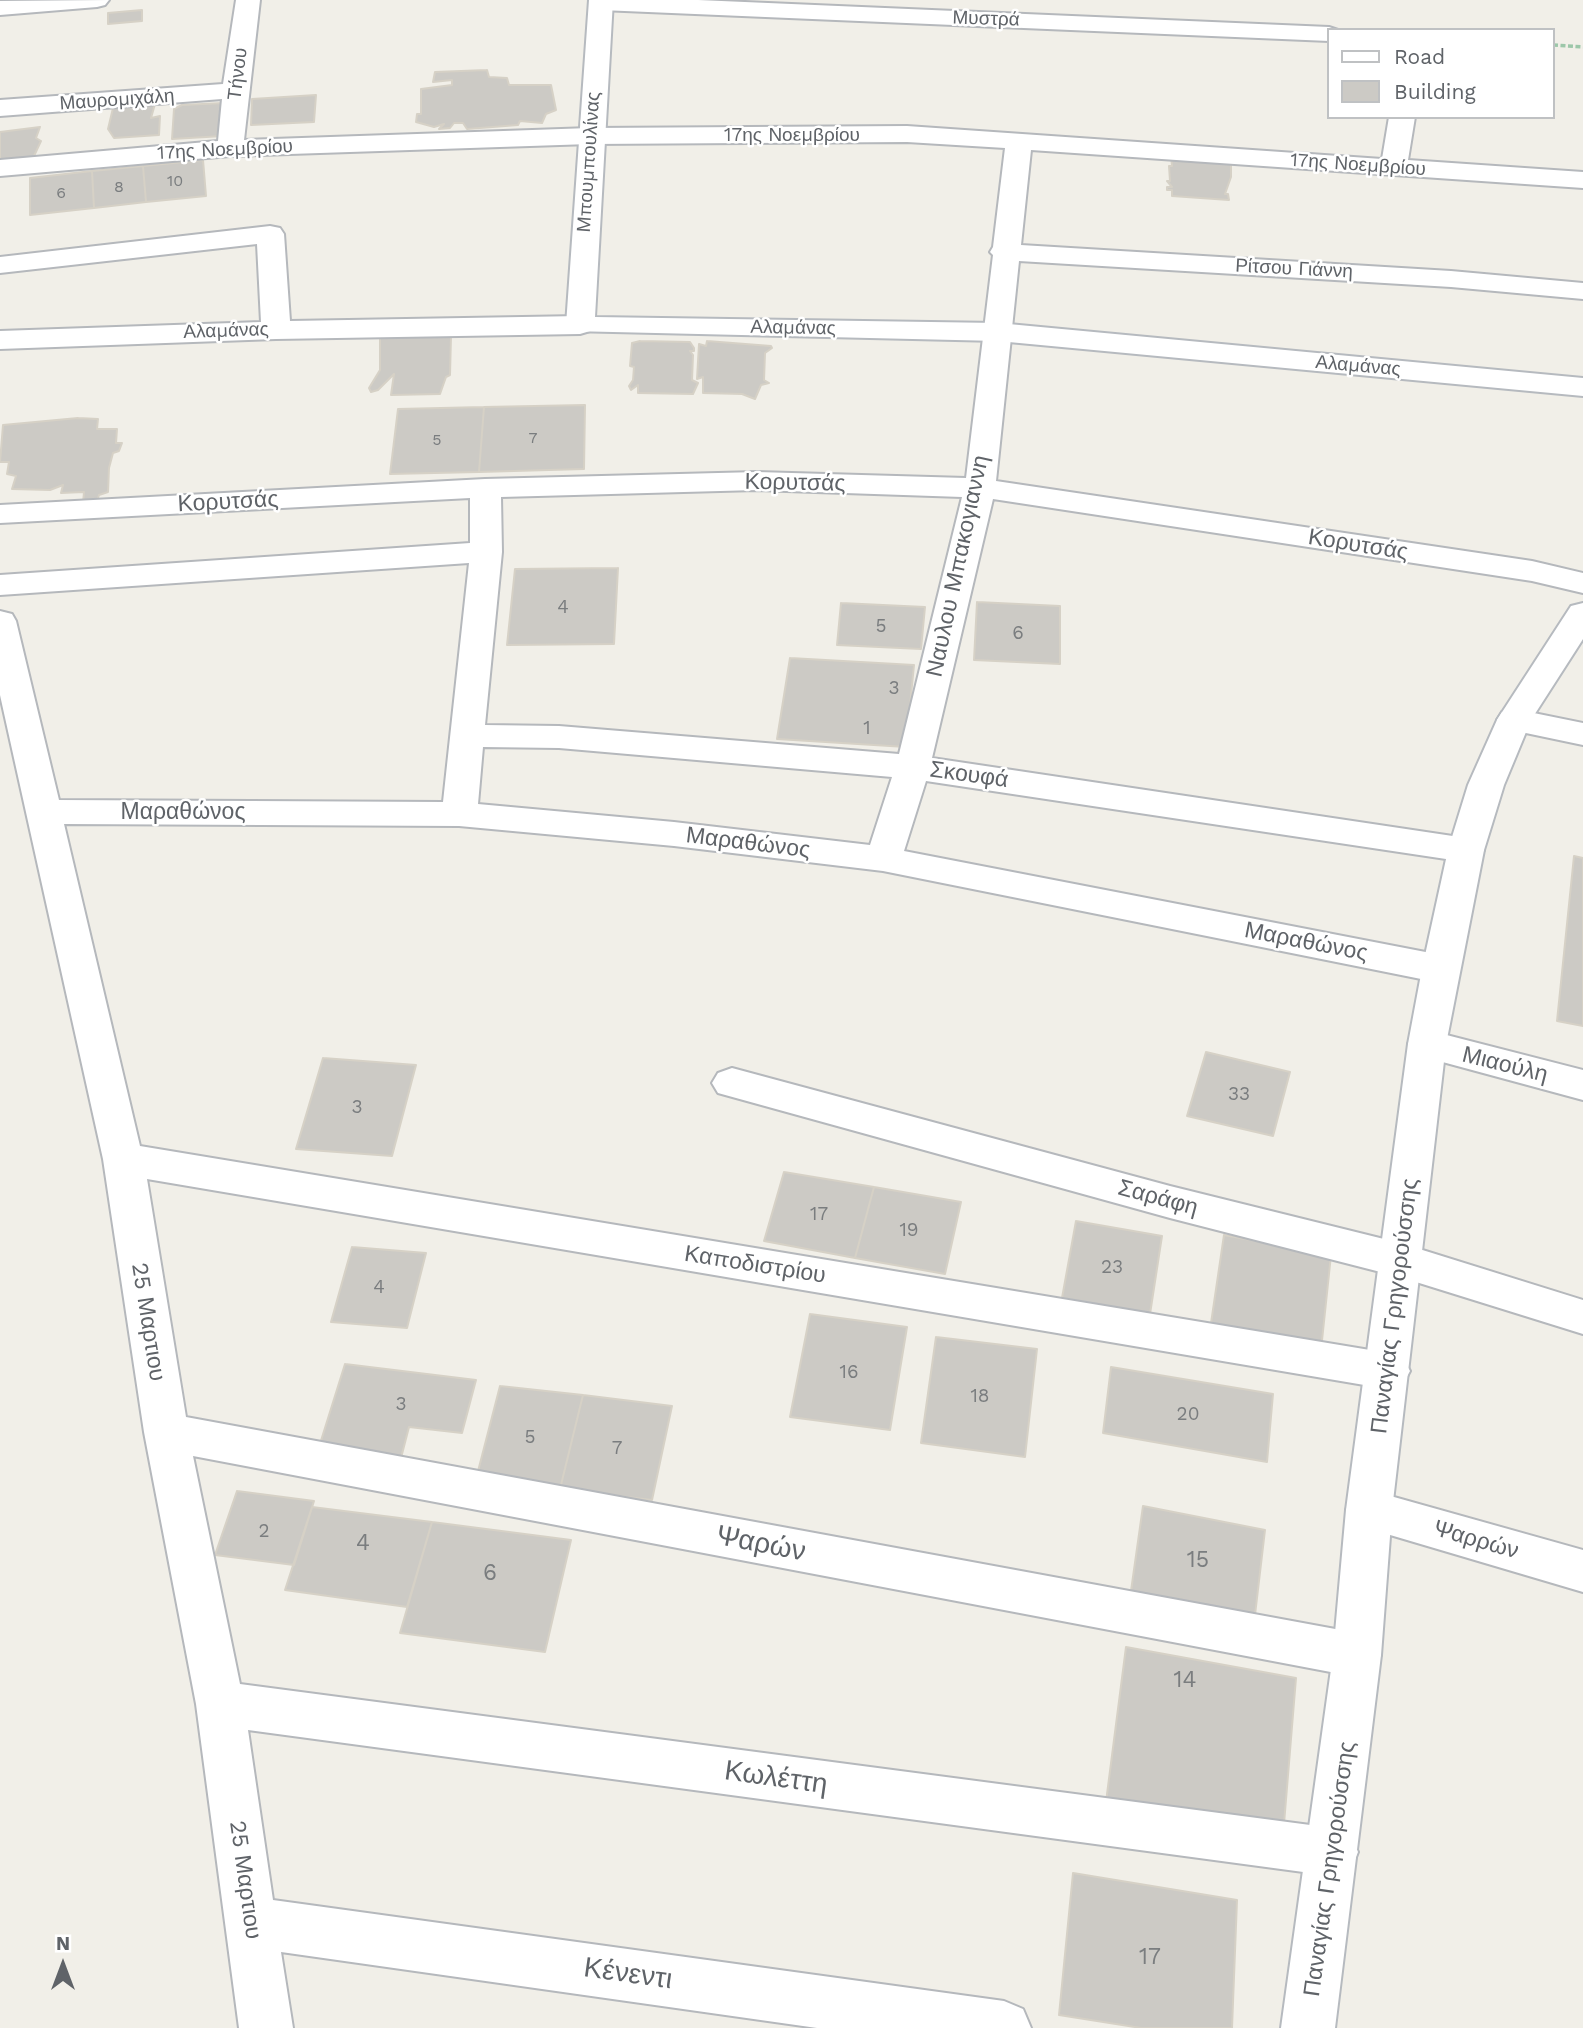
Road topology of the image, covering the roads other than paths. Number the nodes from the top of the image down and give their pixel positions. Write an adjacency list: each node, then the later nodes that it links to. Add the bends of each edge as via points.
1 (97, 0): 4 (street)
2 (248, 0): 6 (street, Τήνου)
3 (601, 1): 5 (street, Μυστρά); 9 (street, Μπουμπουλίνας)
4 (0, 8)
5 (1328, 34)
6 (234, 91): 7 (street, Μαυρομιχάλη); 11 (street, Τήνου)
7 (0, 108)
8 (1402, 119): 12 (street)
9 (590, 136): 10 (street, 17ης Νοεμβρίου, via 907,134); 11 (street, 17ης Νοεμβρίου); 18 (street, Μπουμπουλίνας)
10 (1019, 142): 12 (street, 17ης Νοεμβρίου); 15 (street, Ναυλου Μπακογιαννη)
11 (230, 148): 13 (street, 17ης Νοεμβρίου)
12 (1394, 167): 14 (street, 17ης Νοεμβρίου)
13 (0, 168)
14 (1583, 180)
15 (1004, 252): 17 (street, Ρίτσου Γιάννη); 20 (street, Ναυλου Μπακογιαννη)
16 (0, 265): 19 (street, via 270,234)
17 (1583, 291)
18 (580, 325): 19 (street, Αλαμάνας); 20 (street, Αλαμάνας)
19 (276, 330): 21 (street, Αλαμάνας)
20 (998, 332): 22 (street, Αλαμάνας); 24 (street, Ναυλου Μπακογιαννη)
21 (0, 340)
22 (1583, 387)
23 (485, 488): 24 (street, Κορυτσάς, via 757,481); 25 (street, Κορυτσάς); 26 (street)
24 (980, 488): 27 (street, Κορυτσάς, via 1532,571); 34 (street, Ναυλου Μπακογιαννη)
25 (0, 514)
26 (486, 552): 28 (street); 33 (street)
27 (1583, 583)
28 (0, 585)
29 (1583, 613): 31 (street, Παναγίας Γρηγορούσσης)
30 (0, 621): 35 (street, 25 Μαρτιου)
31 (1514, 720): 32 (street); 37 (street, Παναγίας Γρηγορούσσης, via 1486,785)
32 (1583, 734)
33 (469, 736): 34 (street, Σκουφά, via 559,737); 36 (street)
34 (912, 767): 37 (street, Σκουφά); 38 (street, Ναυλου Μπακογιαννη)
35 (45, 812): 36 (street, Μαραθώνος); 43 (street, 25 Μαρτιου)
36 (459, 814): 38 (street, Μαραθώνος)
37 (1466, 850): 39 (street, Παναγίας Γρηγορούσσης)
38 (883, 859): 39 (street, Μαραθώνος)
39 (1441, 969): 40 (street, Παναγίας Γρηγορούσσης)
40 (1427, 1044): 42 (street, Μιαούλη); 44 (street, Παναγίας Γρηγορούσσης)
41 (732, 1083): 44 (street, Σαράφη)
42 (1583, 1085)
43 (123, 1158): 46 (street, Καποδιστρίου); 47 (street, 25 Μαρτιου)
44 (1400, 1260): 45 (street, Σαράφη); 46 (street, Παναγίας Γρηγορούσσης)
45 (1583, 1317)
46 (1388, 1371): 48 (street, Παναγίας Γρηγορούσσης)
47 (166, 1433): 50 (street, Ψαρών); 51 (street, 25 Μαρτιου)
48 (1369, 1510): 49 (street, Ψαρρών); 50 (street, Παναγίας Γρηγορούσσης)
49 (1583, 1571)
50 (1357, 1656): 52 (street, Παναγίας Γρηγορούσσης)
51 (220, 1704): 52 (street, Κωλέττη); 53 (street, 25 Μαρτιου)
52 (1333, 1852): 56 (street, Παναγίας Γρηγορούσσης)
53 (252, 1922): 54 (street, 25 Μαρτιου); 55 (street, Κένεντι)
54 (266, 2028)
55 (1004, 2028)
56 (1308, 2028)

